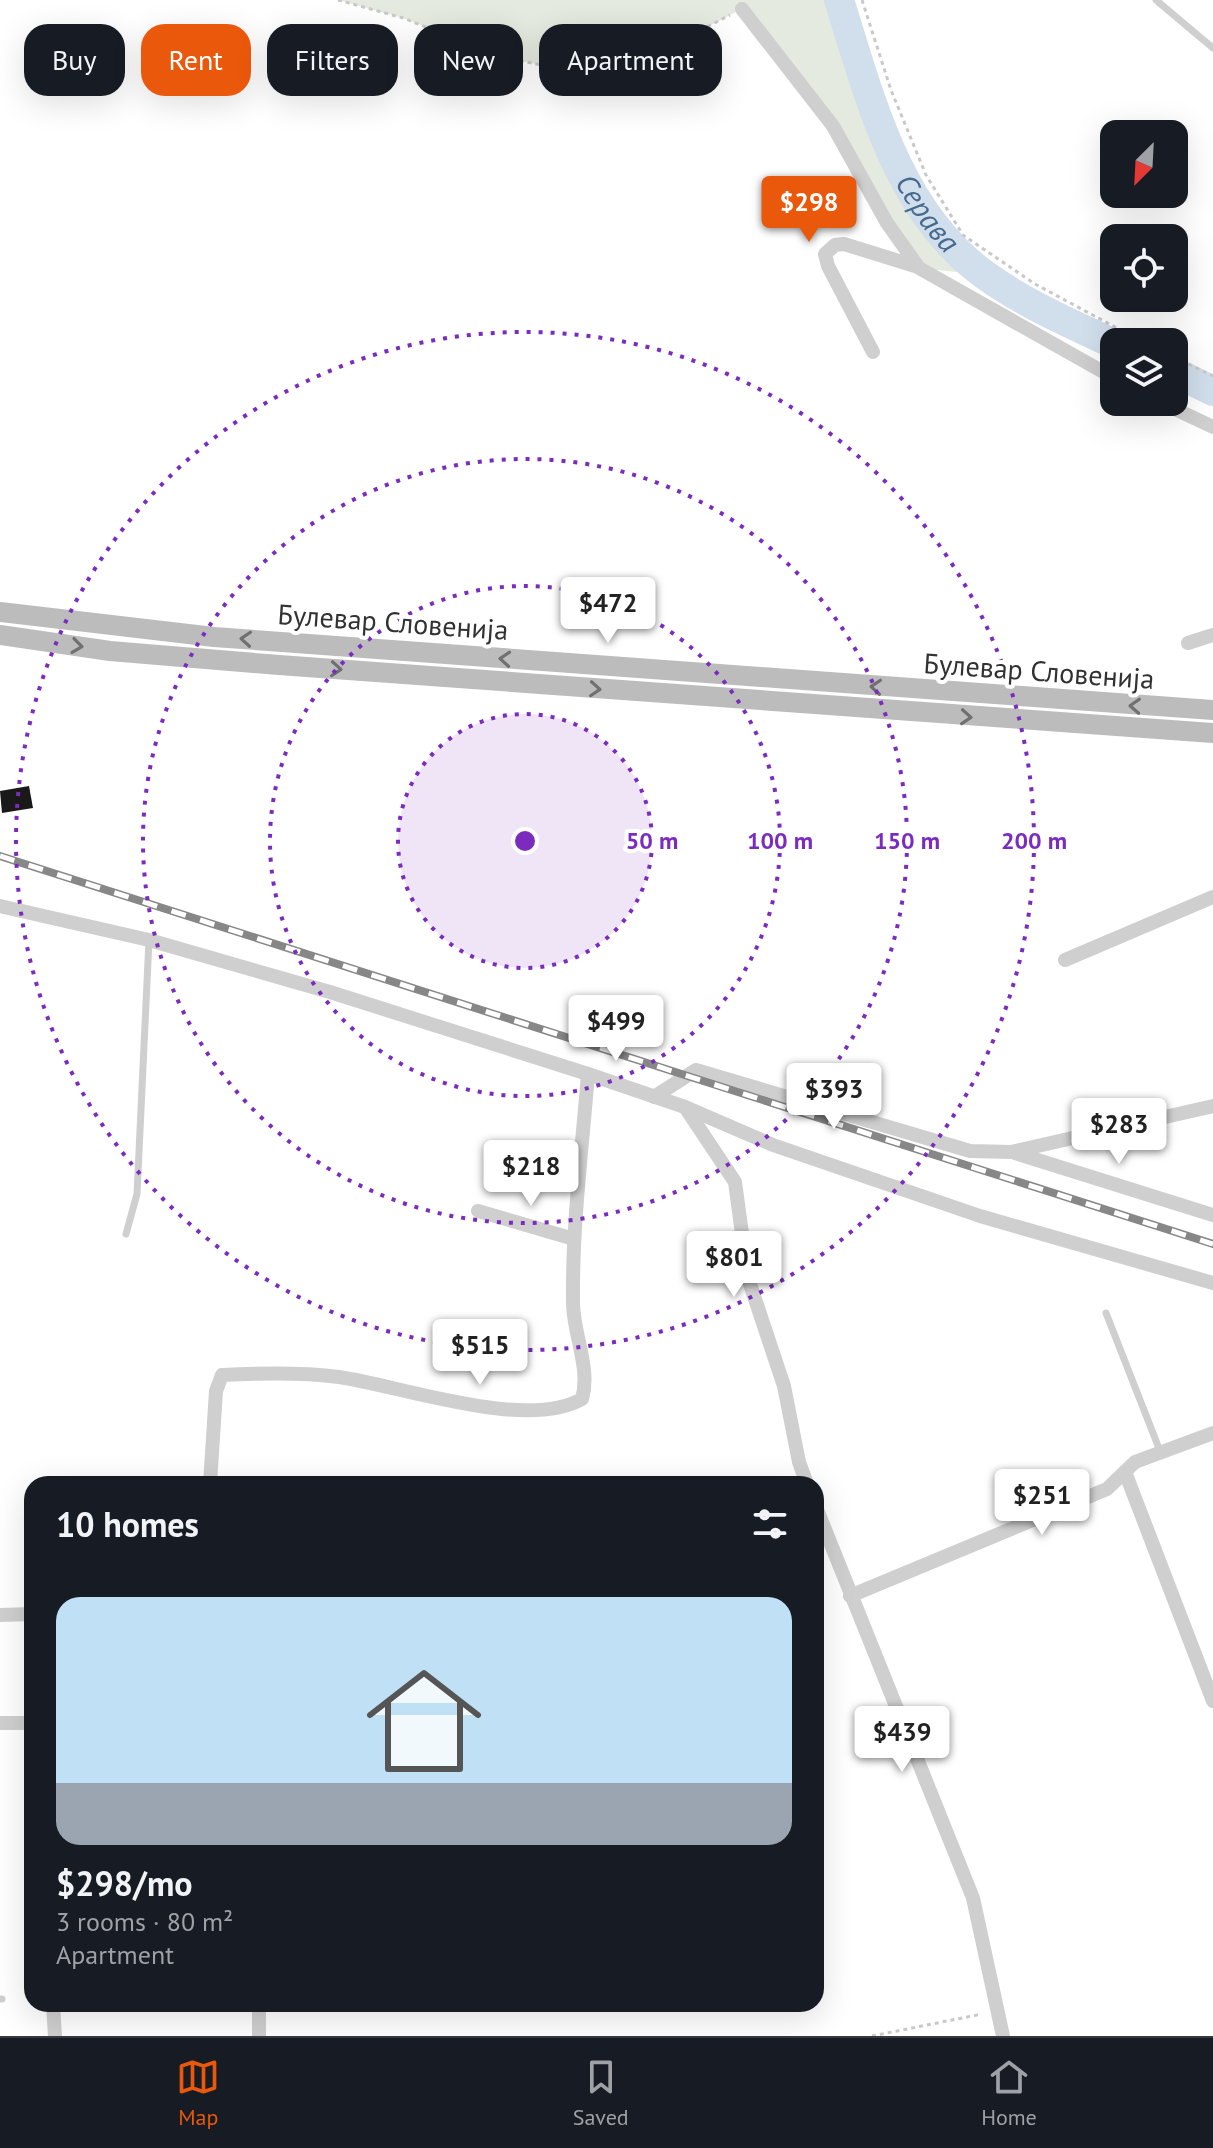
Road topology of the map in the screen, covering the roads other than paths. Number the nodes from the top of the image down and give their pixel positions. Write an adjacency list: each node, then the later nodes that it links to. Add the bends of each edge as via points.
1 (1156, 0): 3 (lane)
2 (742, 9): 4 (street, via 833,126 887,223)
3 (1213, 48)
4 (919, 268): 5 (street, via 855,246 835,245 825,254); 6 (street)
5 (873, 352)
6 (1100, 370)
7 (1188, 415): 8 (street)
8 (1213, 427)
9 (0, 612): 13 (street, Булевар Словенија, one-way to 9, via 214,637)
10 (0, 635): 14 (street, Булевар Словенија, one-way to 14, via 110,651 279,665)
11 (1213, 635): 12 (street)
12 (1188, 643)
13 (1213, 710)
14 (1213, 733)
15 (1213, 897): 18 (street)
16 (0, 906): 17 (street)
17 (149, 940): 19 (street); 26 (lane, via 137,1194)
18 (1065, 960)
19 (588, 1074): 20 (street); 27 (street)
20 (654, 1097): 22 (street); 23 (street, via 696,1070 970,1151)
21 (1213, 1106): 23 (street)
22 (685, 1107): 28 (street, via 773,1145 980,1216); 34 (street, via 735,1182 748,1278 784,1386)
23 (1011, 1152): 25 (street)
24 (478, 1211): 27 (street)
25 (1213, 1215)
26 (126, 1234)
27 (574, 1239): 33 (street, via 573,1306 586,1386 582,1399 570,1406 519,1409 465,1405 340,1377 287,1371 222,1375 216,1391)
28 (1213, 1283)
29 (1106, 1313): 31 (lane)
30 (1213, 1433): 31 (street)
31 (1160, 1451): 32 (street)
32 (1125, 1472): 36 (street, via 1107,1489); 39 (street)
33 (211, 1476)
34 (804, 1476)
35 (824, 1528): 36 (street)
36 (850, 1596): 46 (street, via 973,1898)
37 (24, 1614): 38 (street)
38 (0, 1615)
39 (1213, 1701)
40 (0, 1723): 41 (street)
41 (24, 1723)
42 (54, 2012): 44 (street)
43 (259, 2012): 45 (street)
44 (55, 2036)
45 (259, 2036)
46 (1003, 2036)

